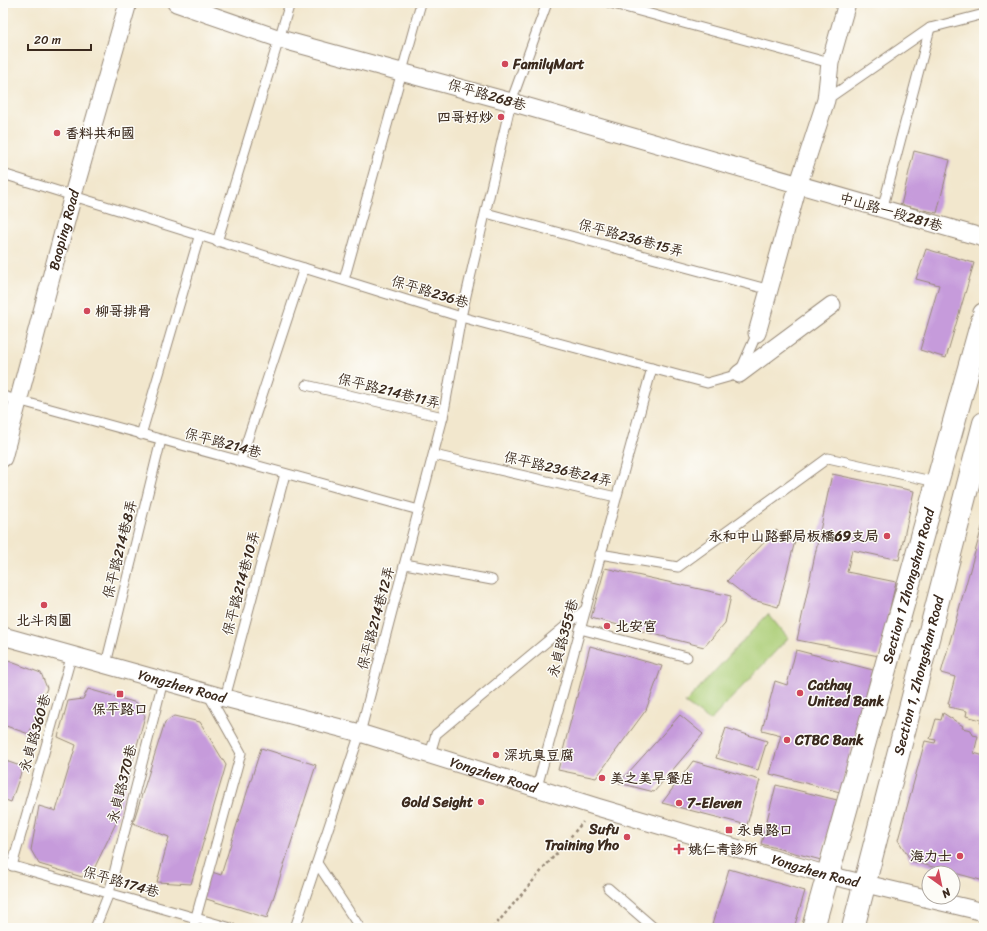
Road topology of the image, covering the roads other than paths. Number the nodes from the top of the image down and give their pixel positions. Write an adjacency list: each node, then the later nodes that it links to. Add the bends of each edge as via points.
1 (128, 3): 17 (street, Baoping Road)
2 (176, 3): 10 (street, 保平路268巷)
3 (290, 3): 10 (lane)
4 (421, 3): 12 (lane)
5 (547, 3): 14 (lane)
6 (610, 3): 11 (lane)
7 (847, 3): 11 (street)
8 (984, 14): 9 (lane)
9 (930, 28): 13 (lane); 18 (lane)
10 (280, 39): 12 (street, 保平路268巷); 22 (lane)
11 (830, 63): 13 (street)
12 (403, 72): 14 (street, 保平路268巷); 24 (lane)
13 (826, 100): 16 (street)
14 (512, 102): 16 (street, 保平路268巷); 19 (lane)
15 (3, 174): 17 (lane, 保平路236巷)
16 (798, 186): 18 (street, 中山路一段281巷); 25 (street)
17 (73, 195): 20 (lane, 保平路236巷); 34 (street, Baoping Road)
18 (882, 210): 21 (street, 中山路一段281巷)
19 (486, 213): 25 (lane, 保平路236巷15弄); 28 (lane)
20 (199, 237): 22 (lane, 保平路236巷); 37 (lane)
21 (984, 238)
22 (217, 242): 23 (lane, 保平路236巷)
23 (304, 268): 24 (lane, 保平路236巷); 41 (lane)
24 (344, 280): 28 (lane, 保平路236巷)
25 (770, 290): 29 (street)
26 (832, 305): 31 (street)
27 (984, 314): 43 (street, Section 1 Zhongshan Road)
28 (461, 317): 30 (lane, 保平路236巷); 35 (lane)
29 (757, 332): 31 (lane)
30 (652, 368): 31 (lane, 保平路236巷, via 707,383); 44 (lane, 保平路236巷24弄)
31 (739, 374)
32 (306, 385): 35 (lane, 保平路214巷11弄)
33 (3, 396): 34 (lane, 保平路214巷)
34 (19, 400): 37 (lane, 保平路214巷); 40 (street, Baoping Road)
35 (443, 418): 39 (lane, 保平路214巷11弄)
36 (984, 423): 64 (street, Section 1, Zhongshan Road)
37 (141, 435): 38 (lane, 保平路214巷)
38 (161, 440): 41 (lane, 保平路214巷); 54 (lane, 保平路214巷8弄)
39 (434, 455): 44 (lane, 保平路236巷24弄); 45 (lane, 保平路214巷11弄)
40 (3, 458)
41 (240, 462): 42 (lane, 保平路214巷)
42 (285, 474): 45 (lane, 保平路214巷); 57 (lane, 保平路214巷10弄)
43 (936, 482): 46 (lane, via 828,458 678,567); 63 (street, Section 1 Zhongshan Road)
44 (616, 497): 46 (lane, 永貞路355巷)
45 (419, 510): 47 (lane, 保平路214巷12弄)
46 (600, 554): 49 (lane, 永貞路355巷)
47 (405, 564): 48 (lane); 58 (lane, 保平路214巷12弄)
48 (492, 580)
49 (586, 609): 50 (lane, 永貞路355巷); 59 (lane, via 436,734)
50 (580, 629): 53 (lane); 60 (lane, 永貞路355巷)
51 (3, 636): 52 (street, Yongzhen Road)
52 (72, 654): 54 (street, Yongzhen Road); 62 (lane, 永貞路360巷)
53 (687, 657)
54 (106, 664): 55 (street, Yongzhen Road)
55 (163, 681): 56 (street, Yongzhen Road); 66 (lane, 永貞路370巷)
56 (208, 693): 57 (street, Yongzhen Road); 68 (lane, via 241,753)
57 (225, 698): 58 (street, Yongzhen Road)
58 (360, 733): 59 (street, Yongzhen Road); 61 (lane, 保平路214巷12弄)
59 (430, 754): 60 (street, Yongzhen Road)
60 (537, 787): 63 (street, Yongzhen Road)
61 (317, 863): 72 (lane, 保平路214巷12弄); 73 (lane)
62 (8, 865): 66 (lane, 保平路174巷)
63 (828, 875): 64 (street, Yongzhen Road); 75 (street, Section 1 Zhongshan Road)
64 (865, 884): 67 (street, Yongzhen Road); 76 (street, Section 1, Zhongshan Road)
65 (608, 888): 74 (lane)
66 (109, 894): 68 (lane, 保平路174巷); 69 (lane, 永貞路370巷)
67 (984, 912)
68 (196, 918): 70 (lane); 71 (lane, 保平路174巷)
69 (95, 928)
70 (193, 928)
71 (231, 928)
72 (295, 928)
73 (360, 928)
74 (654, 928)
75 (813, 928)
76 (853, 928)

